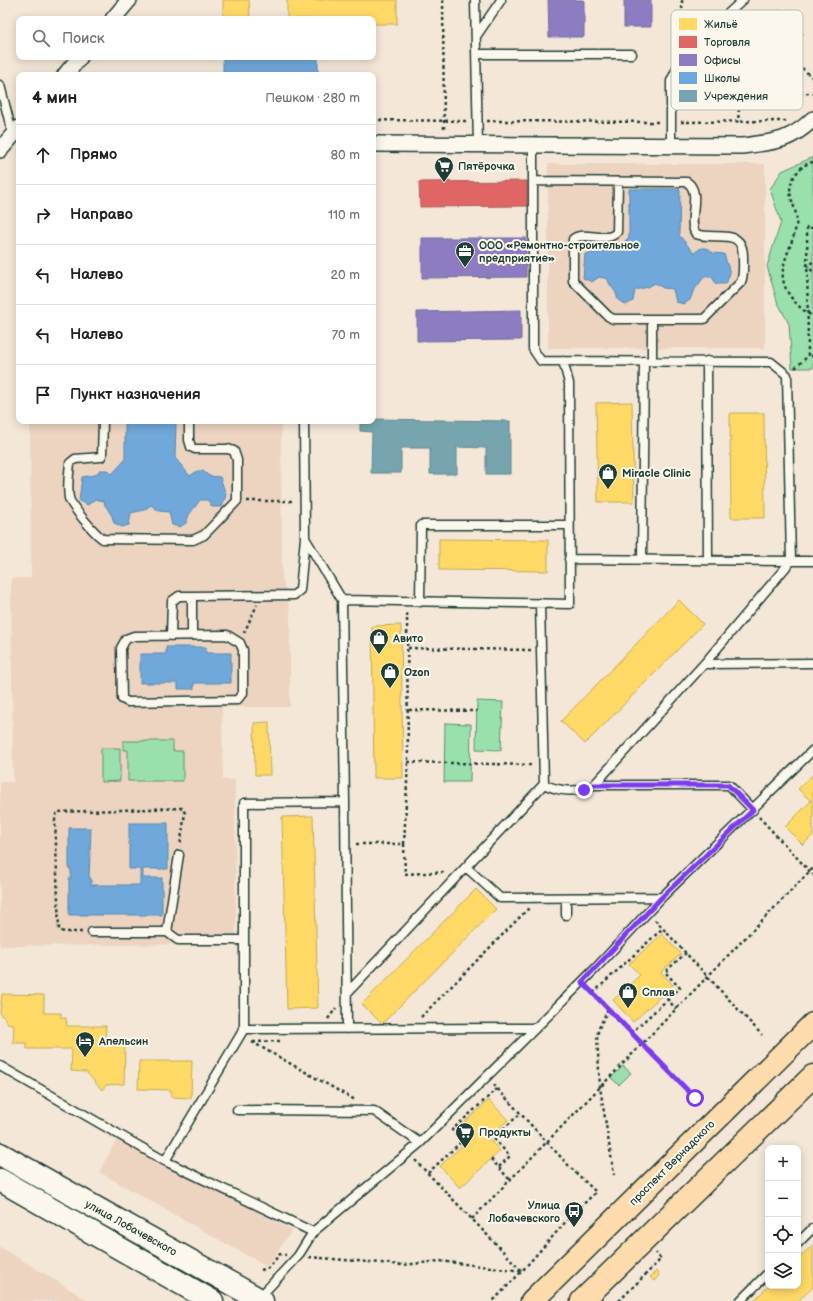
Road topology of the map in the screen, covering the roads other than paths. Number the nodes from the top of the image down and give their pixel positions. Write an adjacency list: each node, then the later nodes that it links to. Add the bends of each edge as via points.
1 (129, 0): 6 (street)
2 (475, 0): 7 (lane)
3 (501, 0): 7 (lane)
4 (743, 0): 5 (lane)
5 (732, 10)
6 (116, 16)
7 (476, 36): 8 (lane)
8 (476, 54): 9 (lane); 20 (lane)
9 (632, 54)
10 (78, 60): 11 (street)
11 (68, 72)
12 (671, 81): 14 (lane)
13 (0, 85): 17 (lane)
14 (671, 110)
15 (671, 110): 21 (lane)
16 (813, 119): 21 (street, via 803,128 779,141 742,146)
17 (16, 130)
18 (16, 134): 23 (street)
19 (376, 144): 20 (street)
20 (478, 145): 22 (street)
21 (671, 145): 22 (street)
22 (533, 146): 24 (lane)
23 (0, 150)
24 (533, 181): 25 (lane); 27 (lane, via 533,349 541,361)
25 (618, 182): 26 (lane, via 617,232 609,236 580,236 573,239 572,277 575,284 610,318); 26 (lane, via 687,182 693,191 693,226 696,234 730,236 740,243 743,249 741,282 706,317)
26 (652, 319): 28 (lane)
27 (563, 362): 28 (lane); 33 (lane, via 569,383)
28 (648, 362): 29 (lane); 36 (lane)
29 (707, 362): 37 (lane); 38 (lane, via 771,362 787,375)
30 (103, 424): 31 (lane, via 101,457 75,459 69,466 70,501 100,537 198,539 236,501 236,454 228,449 191,447)
31 (189, 424)
32 (304, 424): 34 (lane)
33 (568, 525): 35 (lane); 42 (lane, via 421,526)
34 (305, 538): 40 (lane, via 301,587 298,593); 41 (lane)
35 (569, 559): 36 (lane); 43 (lane, via 570,604)
36 (642, 560): 37 (lane)
37 (708, 560): 38 (lane)
38 (791, 561): 39 (lane); 47 (lane)
39 (813, 561)
40 (192, 596): 44 (lane); 45 (lane, via 179,596 172,601)
41 (342, 600): 42 (lane); 51 (lane)
42 (420, 602): 43 (lane)
43 (540, 604): 49 (lane)
44 (192, 635): 45 (lane); 45 (lane, via 227,635 240,643 243,650 244,692 237,700 125,701 121,695 123,644 126,639 134,636)
45 (171, 636)
46 (813, 663): 47 (lane)
47 (704, 664): 50 (lane)
48 (813, 750): 52 (lane)
49 (544, 784): 50 (lane, via 555,789 584,790); 54 (lane)
50 (594, 785): 52 (lane, via 728,785)
51 (345, 802): 60 (lane, via 244,803); 61 (lane)
52 (753, 810): 55 (lane)
53 (179, 855): 59 (lane)
54 (464, 869): 56 (lane, via 500,898); 61 (lane)
55 (662, 897): 56 (lane); 63 (lane)
56 (566, 898): 57 (lane)
57 (566, 915)
58 (92, 932): 59 (lane)
59 (167, 932): 60 (lane, via 178,940)
60 (244, 940): 64 (lane)
61 (347, 993): 65 (lane)
62 (813, 1024): 79 (main road, проспект Вернадского)
63 (535, 1028): 65 (lane); 69 (lane)
64 (244, 1029): 65 (lane); 71 (lane)
65 (347, 1029)
66 (0, 1066): 71 (lane)
67 (813, 1076): 80 (main road)
68 (237, 1110): 69 (lane, via 374,1111)
69 (420, 1144): 74 (lane)
70 (0, 1154): 77 (main road, улица Лобачевского)
71 (165, 1161): 74 (lane)
72 (0, 1180): 78 (main road, улица Лобачевского)
73 (813, 1228): 75 (lane)
74 (313, 1232): 77 (lane, via 298,1256)
75 (801, 1240)
76 (765, 1276): 81 (lane)
77 (260, 1300)
78 (212, 1301)
79 (532, 1301)
80 (582, 1301)
81 (740, 1301)

